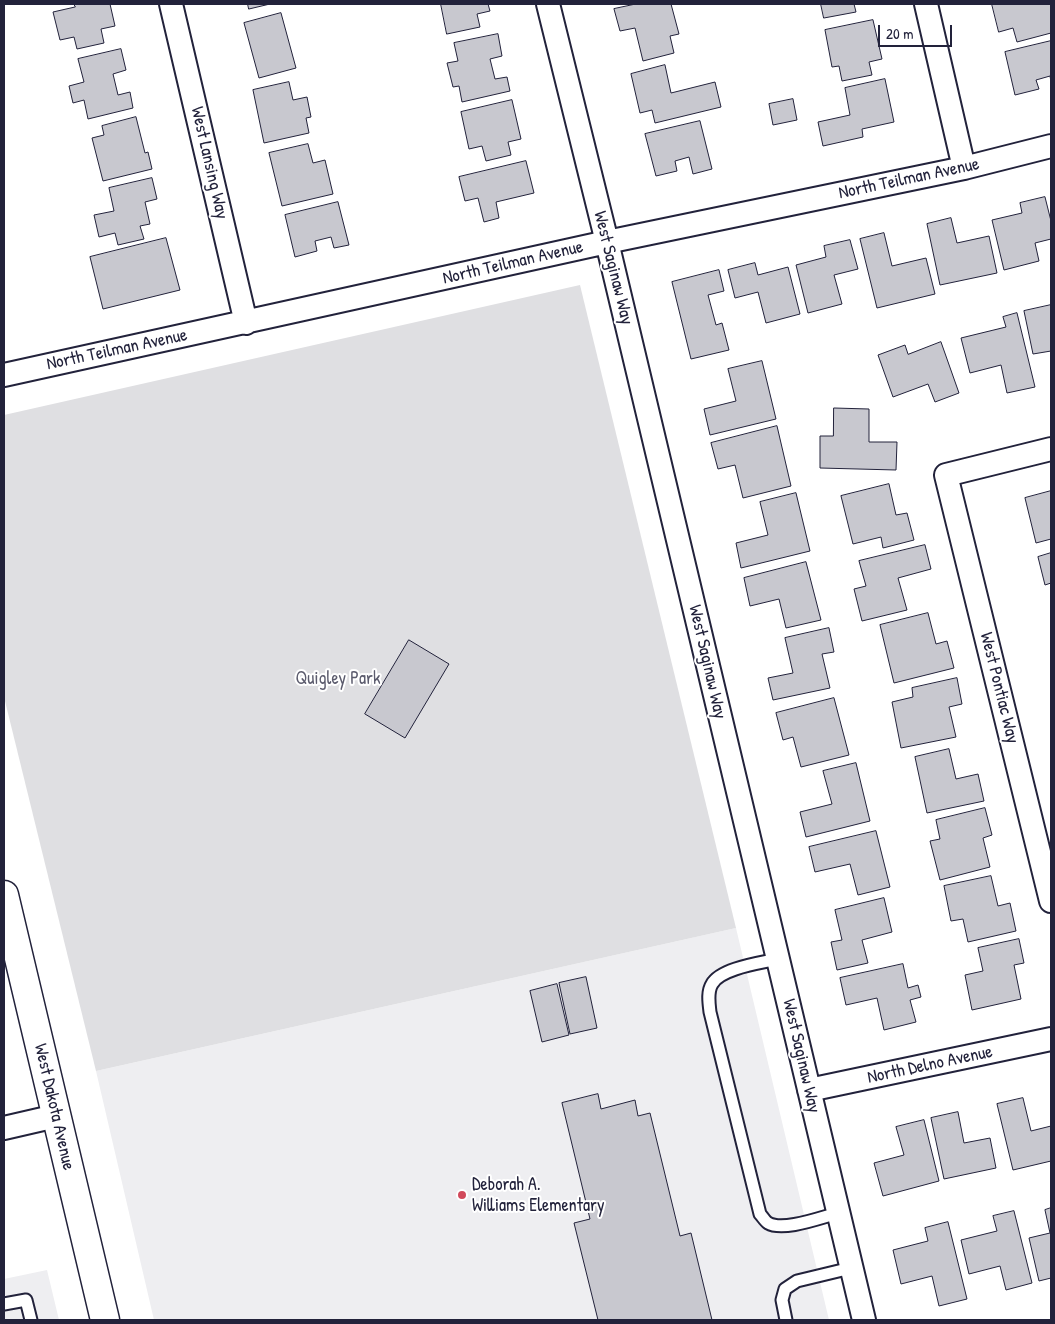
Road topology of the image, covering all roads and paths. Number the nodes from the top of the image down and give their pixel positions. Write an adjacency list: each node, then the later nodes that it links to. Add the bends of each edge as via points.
1 (171, 4): 7 (street, West Lansing Way)
2 (548, 4): 6 (street, West Saginaw Way)
3 (926, 4): 5 (street)
4 (1051, 146): 5 (street, North Teilman Avenue)
5 (964, 168): 6 (street, North Teilman Avenue)
6 (607, 242): 7 (street, North Teilman Avenue); 12 (street, West Saginaw Way)
7 (246, 322): 8 (street, North Teilman Avenue)
8 (4, 375)
9 (1051, 449): 11 (street, West Pontiac Way, via 946,475)
10 (4, 895): 15 (street, West Dakota Avenue)
11 (1051, 901)
12 (778, 959): 14 (street, West Saginaw Way); 17 (lane, via 719,976 712,984 710,1012 760,1214 778,1226)
13 (1051, 1039): 14 (street, North Delno Avenue)
14 (809, 1090): 17 (street, West Saginaw Way)
15 (56, 1116): 16 (street); 21 (street, West Dakota Avenue)
16 (4, 1128)
17 (838, 1213): 18 (street, West Saginaw Way)
18 (851, 1268): 22 (lane, via 797,1282 785,1289 782,1300); 23 (street, West Saginaw Way)
19 (4, 1304): 20 (lane, via 26,1300)
20 (31, 1320)
21 (106, 1320)
22 (786, 1320)
23 (864, 1320)

